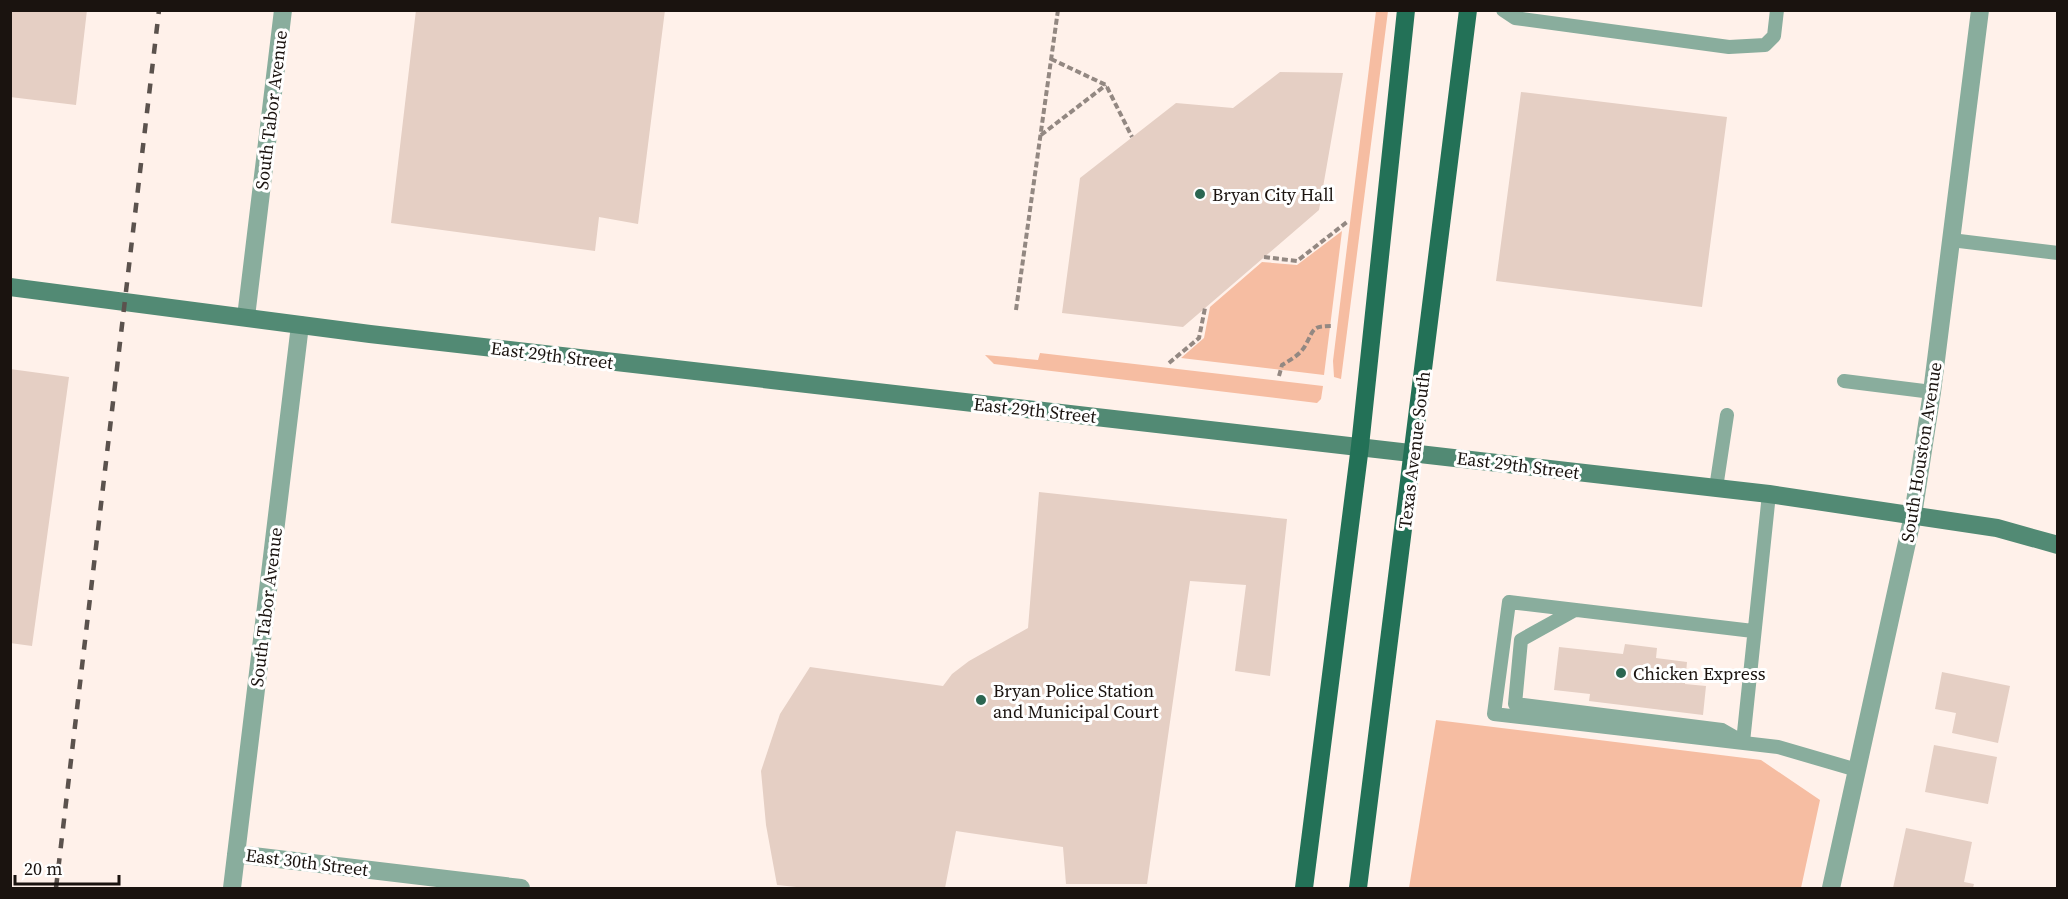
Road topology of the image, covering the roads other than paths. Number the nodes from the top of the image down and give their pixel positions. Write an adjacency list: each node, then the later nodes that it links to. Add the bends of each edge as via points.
1 (283, 10): 10 (street, South Tabor Avenue)
2 (1406, 10): 15 (main road)
3 (1468, 10): 16 (main road, Texas Avenue South)
4 (1503, 10): 5 (lane, via 1515,18 1729,47 1765,45 1774,36)
5 (1777, 10)
6 (1980, 10): 7 (street, South Houston Avenue)
7 (1951, 240): 8 (lane); 13 (street, South Houston Avenue)
8 (2057, 252)
9 (10, 287): 10 (street, East 29th Street)
10 (246, 317): 11 (street, East 29th Street)
11 (300, 325): 15 (street, East 29th Street); 25 (street, South Tabor Avenue)
12 (1844, 381): 13 (lane)
13 (1932, 392): 19 (street, South Houston Avenue)
14 (1727, 415): 17 (lane)
15 (1360, 446): 16 (street, East 29th Street); 28 (main road)
16 (1414, 452): 17 (street, East 29th Street); 29 (main road, Texas Avenue South)
17 (1716, 488): 18 (street, East 29th Street)
18 (1769, 494): 19 (street, East 29th Street); 22 (lane)
19 (1913, 515): 20 (street, East 29th Street, via 1997,528); 24 (street, South Houston Avenue)
20 (2058, 545)
21 (1575, 610): 22 (lane); 23 (lane, via 1521,640 1515,704 1722,730); 23 (lane, via 1509,602 1494,714)
22 (1754, 631): 23 (lane)
23 (1743, 742): 24 (lane, via 1778,747)
24 (1857, 770): 30 (street, South Houston Avenue)
25 (236, 854): 26 (street, South Tabor Avenue); 27 (street, East 30th Street)
26 (232, 888)
27 (521, 888)
28 (1304, 888)
29 (1358, 888)
30 (1831, 888)

